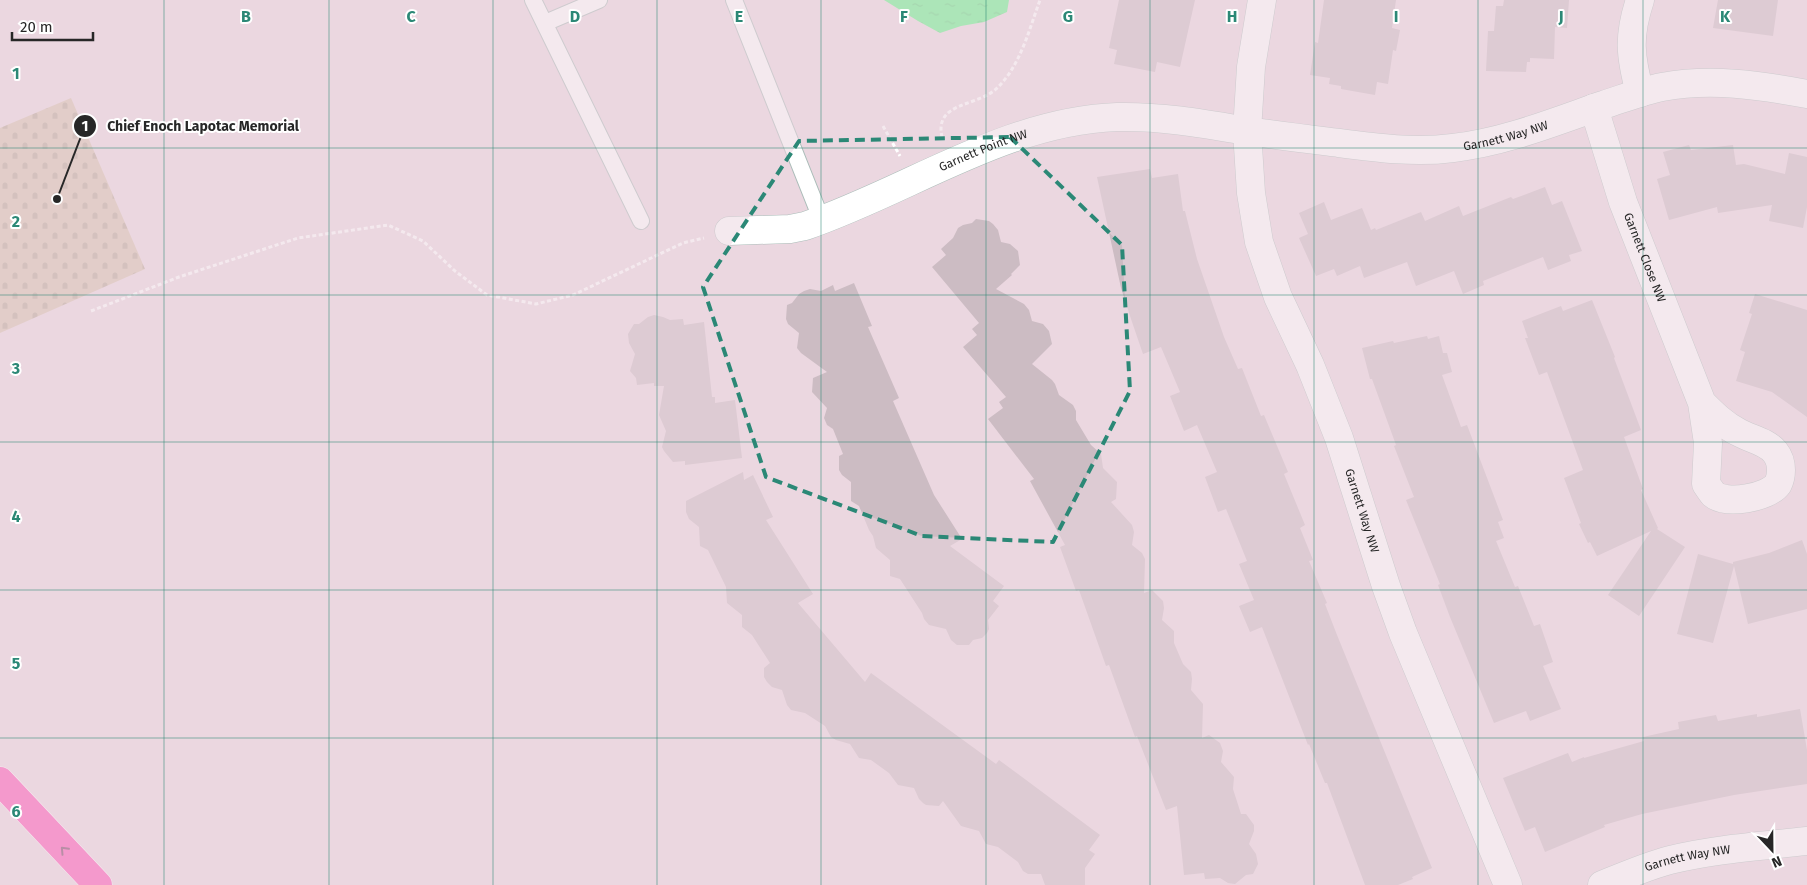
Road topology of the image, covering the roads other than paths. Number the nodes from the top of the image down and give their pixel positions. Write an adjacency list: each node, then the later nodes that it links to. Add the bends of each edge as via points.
1 (533, 0): 6 (lane)
2 (598, 0): 6 (lane)
3 (734, 0): 12 (lane)
4 (1262, 0): 10 (street, Garnett Way NW, via 1251,67)
5 (1640, 0): 7 (street, via 1631,52)
6 (545, 23): 11 (lane)
7 (1640, 93): 8 (street, Garnett Way NW, via 1678,85 1724,83); 9 (street, Garnett Way NW)
8 (1807, 94)
9 (1594, 108): 10 (street, Garnett Way NW, via 1500,139 1435,150 1378,148); 14 (street, Garnett Close NW, via 1623,202)
10 (1247, 131): 12 (street, Garnett Point NW, via 1145,117 1095,119 1049,127 950,164); 18 (street, Garnett Way NW, via 1252,201 1267,269 1339,438 1404,634)
11 (641, 221)
12 (822, 221): 13 (street, Garnett Point NW, via 790,229)
13 (729, 231)
14 (1702, 403)
15 (0, 781): 17 (highway, one-way to 15)
16 (1807, 841): 19 (street, Garnett Way NW, via 1672,860)
17 (98, 885)
18 (1508, 885)
19 (1602, 885)

